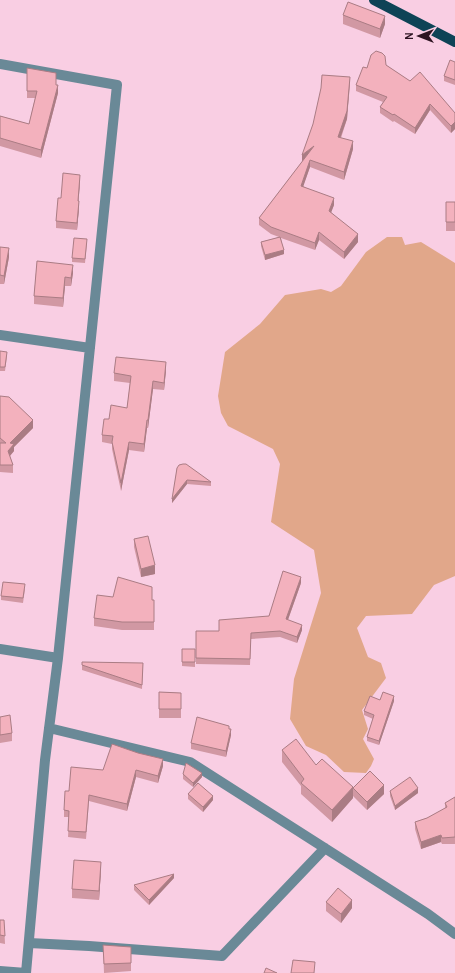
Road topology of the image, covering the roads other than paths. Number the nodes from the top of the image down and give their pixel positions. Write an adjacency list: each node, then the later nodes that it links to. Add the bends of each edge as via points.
1 (374, 0): 2 (main road)
2 (455, 42)
3 (0, 64): 5 (street, via 116,85)
4 (0, 335): 5 (street)
5 (90, 348): 7 (street)
6 (0, 649): 7 (street)
7 (58, 658): 8 (street)
8 (49, 728): 9 (street, via 190,762); 11 (street)
9 (325, 848): 10 (street); 11 (street, via 222,956)
10 (455, 934)
11 (29, 943): 13 (street)
12 (0, 971): 13 (street)
13 (26, 973)

